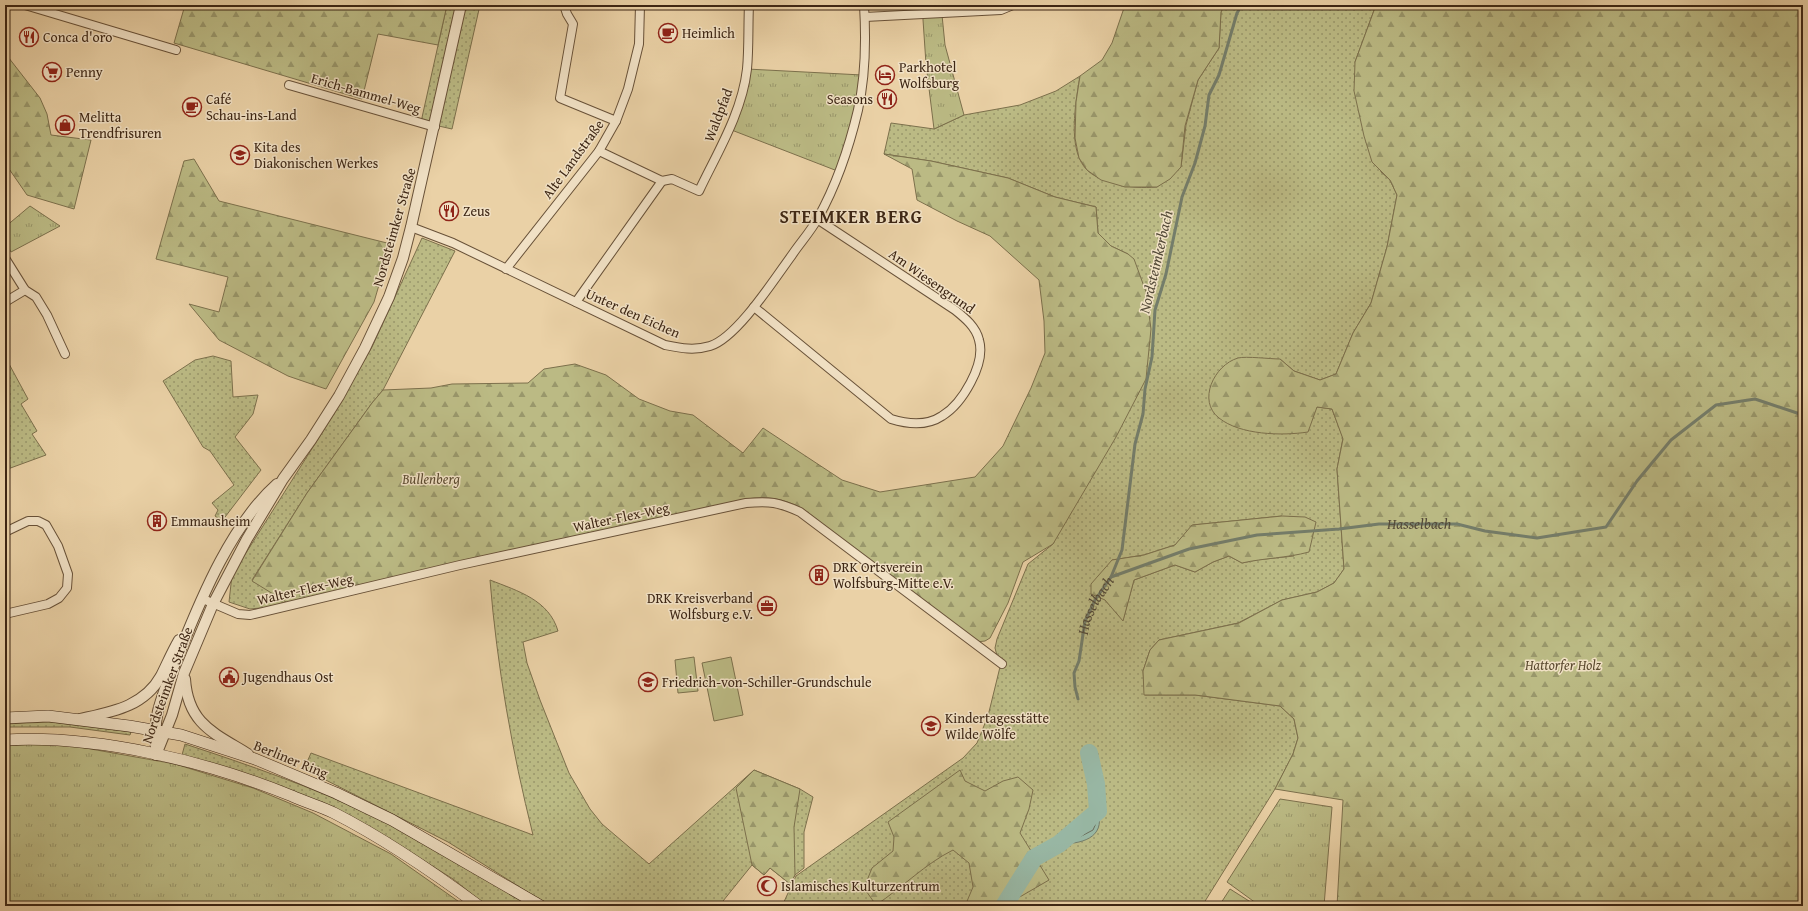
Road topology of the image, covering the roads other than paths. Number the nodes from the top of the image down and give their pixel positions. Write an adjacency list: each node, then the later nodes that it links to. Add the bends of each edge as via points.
1 (25, 5): 9 (street)
2 (462, 5): 12 (street, Nordsteimker Straße)
3 (564, 5): 11 (street, via 573,24 560,98)
4 (640, 5): 11 (street, Alte Landstraße, via 639,44 628,89)
5 (749, 5): 14 (street, Waldpfad, via 746,69 742,90 729,129 698,192 672,179)
6 (864, 5): 8 (street, Unter den Eichen)
7 (1013, 5): 8 (street, via 1000,10)
8 (865, 17): 15 (street, Unter den Eichen, via 858,110 840,172)
9 (176, 50)
10 (289, 85): 12 (street, Erich-Bammel-Weg)
11 (616, 121): 13 (street, Alte Landstraße)
12 (435, 127): 16 (street, Nordsteimker Straße)
13 (599, 151): 14 (street, Waldpfad); 18 (street, Alte Landstraße)
14 (662, 181): 21 (street)
15 (818, 219): 22 (street, Unter den Eichen); 22 (street, Am Wiesengrund, via 955,310 974,328 979,339 980,361 977,371 958,400 942,416 933,420 913,423 891,419)
16 (412, 227): 18 (street, Unter den Eichen); 24 (street, Nordsteimker Straße, via 389,297 364,348 327,415)
17 (5, 258): 19 (street)
18 (506, 268): 21 (street, Unter den Eichen)
19 (25, 290): 20 (street); 23 (street, via 36,297)
20 (5, 302)
21 (576, 302): 22 (street, Unter den Eichen, via 665,345 685,350 711,346 730,333)
22 (754, 307)
23 (65, 354)
24 (283, 479): 26 (street, Nordsteimker Straße, via 264,496 234,536); 27 (street, Nordsteimker Straße)
25 (5, 532): 28 (street, via 28,522 38,521 46,524 58,546 68,574 67,588 59,598 48,604)
26 (203, 599): 27 (street, Walter-Flex-Weg); 29 (street, Nordsteimker Straße)
27 (213, 604): 30 (street, Walter-Flex-Weg, via 238,614 250,615 558,543 765,502 781,504 800,512); 31 (street, Nordsteimker Straße)
28 (5, 614)
29 (189, 628): 33 (street, via 171,654 160,677 135,704); 34 (street, Nordsteimker Straße, via 158,711)
30 (1002, 664)
31 (184, 674): 34 (street, Nordsteimker Straße); 37 (street, via 189,705 200,722)
32 (5, 718): 33 (main road, Berliner Ring, via 48,716)
33 (80, 719): 34 (main road, Berliner Ring)
34 (160, 731): 36 (street, Nordsteimker Straße); 37 (main road, Berliner Ring, via 181,735)
35 (5, 740): 36 (main road, via 95,745)
36 (156, 755): 38 (main road, via 200,765 265,785 333,813 386,842)
37 (255, 759): 39 (main road, Berliner Ring, via 392,820)
38 (479, 906)
39 (541, 906)

